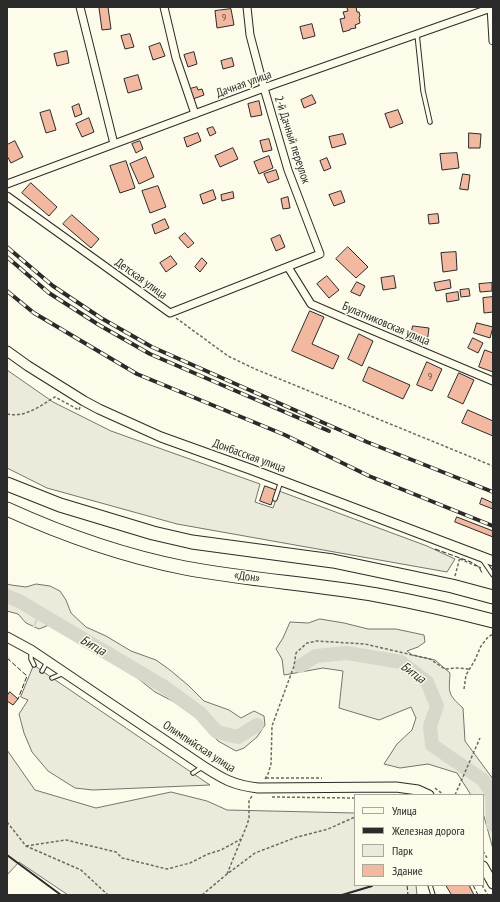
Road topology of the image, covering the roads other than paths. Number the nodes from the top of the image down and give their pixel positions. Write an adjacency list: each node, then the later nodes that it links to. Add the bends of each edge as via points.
1 (80, 7): 10 (street)
2 (164, 7): 8 (street, via 176,58)
3 (247, 7): 7 (street, 2-й Дачный переулок, via 250,35)
4 (491, 8): 5 (street, Дачная улица); 6 (street)
5 (417, 34): 7 (street, Дачная улица); 9 (lane, via 423,91)
6 (493, 41)
7 (264, 88): 8 (street, Дачная улица); 13 (street, 2-й Дачный переулок, via 288,170)
8 (195, 114): 10 (street, Дачная улица)
9 (430, 122)
10 (114, 144): 11 (street, Дачная улица)
11 (7, 184)
12 (7, 196): 14 (street, Детская улица, via 170,313)
13 (320, 254): 14 (street, Детская улица)
14 (288, 267): 16 (street, Булатниковская улица, via 311,304)
15 (7, 352): 17 (street, Донбасская улица, via 106,412 161,437)
16 (493, 381)
17 (281, 481): 19 (lane); 21 (street, Донбасская улица)
18 (7, 484): 24 (highway, via 60,505 153,534 192,542 334,561)
19 (275, 499)
20 (7, 509): 25 (highway, «Дон», via 72,536 133,556 185,568 364,593)
21 (480, 557): 22 (street, Донбасская улица); 23 (lane)
22 (493, 561)
23 (493, 575)
24 (493, 597)
25 (493, 621)
26 (7, 637): 27 (street, Олимпийская улица)
27 (31, 650): 28 (street, Олимпийская улица); 29 (lane)
28 (48, 661): 30 (lane); 31 (street, Олимпийская улица)
29 (34, 665)
30 (42, 671)
31 (65, 672): 32 (lane); 33 (street, Олимпийская улица)
32 (52, 678)
33 (203, 766): 34 (lane); 35 (street, Олимпийская улица, via 230,782 258,788 396,787)
34 (193, 773)
35 (427, 794)
36 (484, 868): 37 (street)
37 (493, 884)

